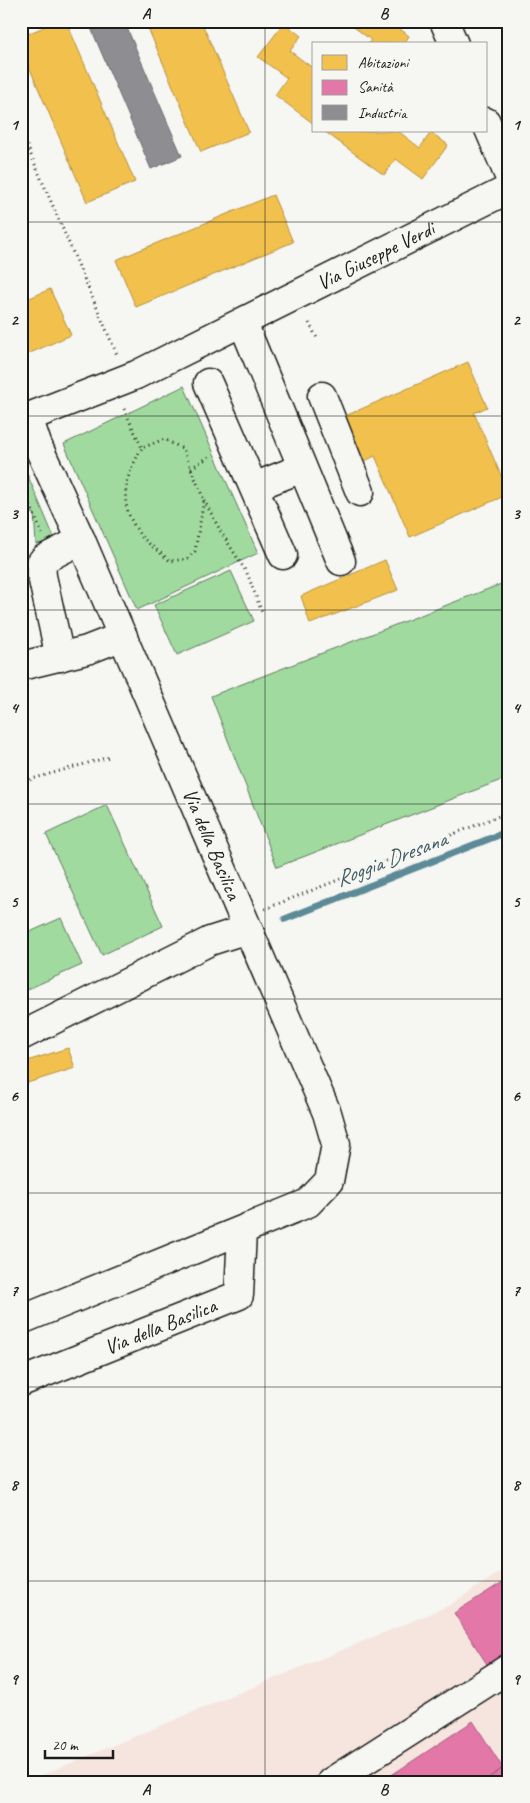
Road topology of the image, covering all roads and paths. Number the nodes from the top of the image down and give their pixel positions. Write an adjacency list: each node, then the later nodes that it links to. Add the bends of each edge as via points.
1 (444, 21): 2 (street)
2 (453, 42)
3 (488, 127): 5 (street)
4 (21, 132): 10 (path)
5 (509, 176)
6 (509, 190): 7 (street, Via Giuseppe Verdi)
7 (243, 322): 10 (street, Via Giuseppe Verdi); 16 (street)
8 (309, 323): 9 (path)
9 (317, 338)
10 (127, 378): 14 (street, Via Giuseppe Verdi)
11 (208, 383): 17 (street)
12 (322, 396): 19 (street)
13 (124, 408): 15 (path)
14 (25, 418): 21 (street, Via della Basilica)
15 (142, 448): 20 (path, via 164,439 183,449); 20 (path, via 127,479 124,498 130,519 141,537 170,561 187,559 196,551)
16 (302, 468): 17 (street); 24 (street)
17 (254, 487): 23 (street)
18 (21, 488): 22 (path)
19 (360, 492)
20 (204, 500): 25 (path, via 247,573)
21 (81, 540): 22 (street); 26 (street, Via della Basilica)
22 (51, 555): 27 (street, via 41,563 41,569)
23 (283, 555)
24 (341, 561)
25 (263, 615)
26 (123, 636): 27 (street); 32 (street, Via della Basilica)
27 (60, 657): 28 (street)
28 (21, 666)
29 (109, 757): 30 (path)
30 (21, 784)
31 (509, 812): 32 (path)
32 (246, 924): 33 (street, via 241,931 210,941); 34 (street, Via della Basilica, via 327,1113 336,1144 329,1181 308,1204)
33 (21, 1036)
34 (242, 1231): 35 (street, Via della Basilica); 36 (street, Via della Basilica, via 239,1295)
35 (21, 1320)
36 (21, 1382)
37 (509, 1668): 38 (street)
38 (331, 1782)

